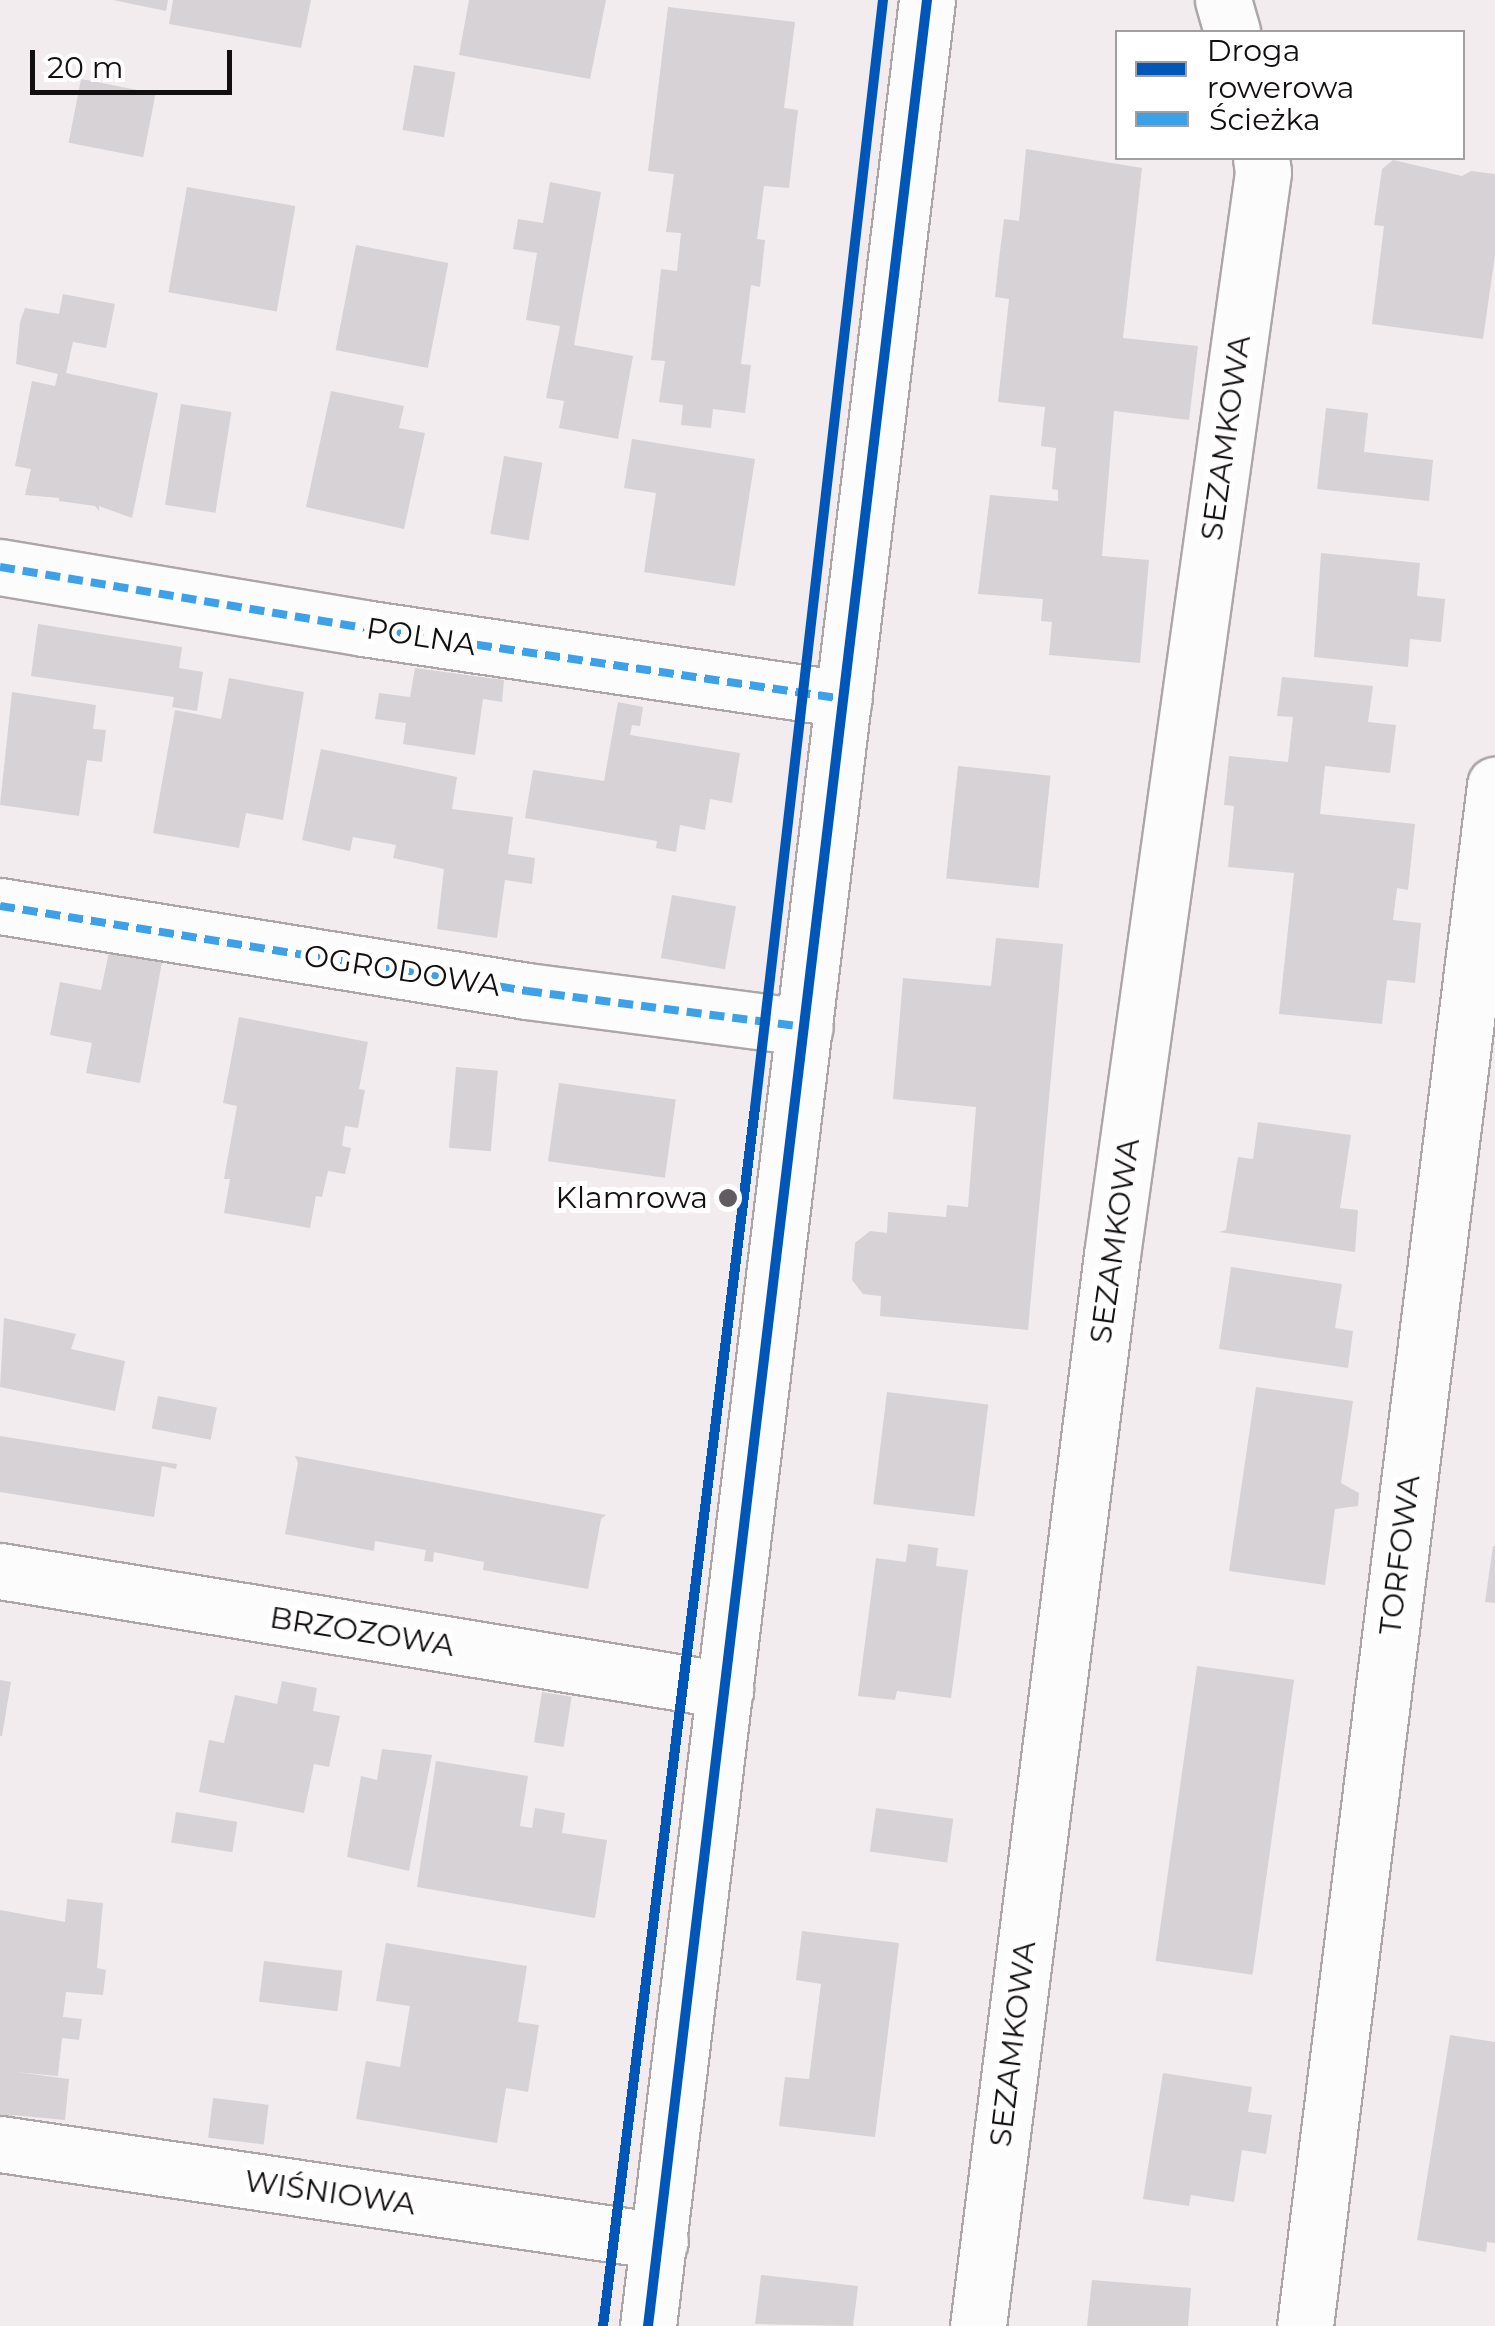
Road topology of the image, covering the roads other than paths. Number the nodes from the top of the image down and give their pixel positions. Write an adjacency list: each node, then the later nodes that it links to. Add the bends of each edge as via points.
1 (927, 0): 6 (street)
2 (1223, 0): 3 (street)
3 (1231, 30)
4 (1261, 160): 15 (street, SEZAMKOWA, via 1112,1255)
5 (0, 566): 6 (street, POLNA)
6 (844, 700): 9 (street)
7 (1495, 785): 16 (street, TORFOWA)
8 (0, 906): 9 (street, OGRODOWA, via 527,991)
9 (805, 1027): 11 (street)
10 (0, 1572): 11 (street, BRZOZOWA)
11 (725, 1690): 13 (street)
12 (0, 2144): 13 (street, WIŚNIOWA)
13 (660, 2242): 14 (street)
14 (648, 2326)
15 (978, 2326)
16 (1305, 2326)

